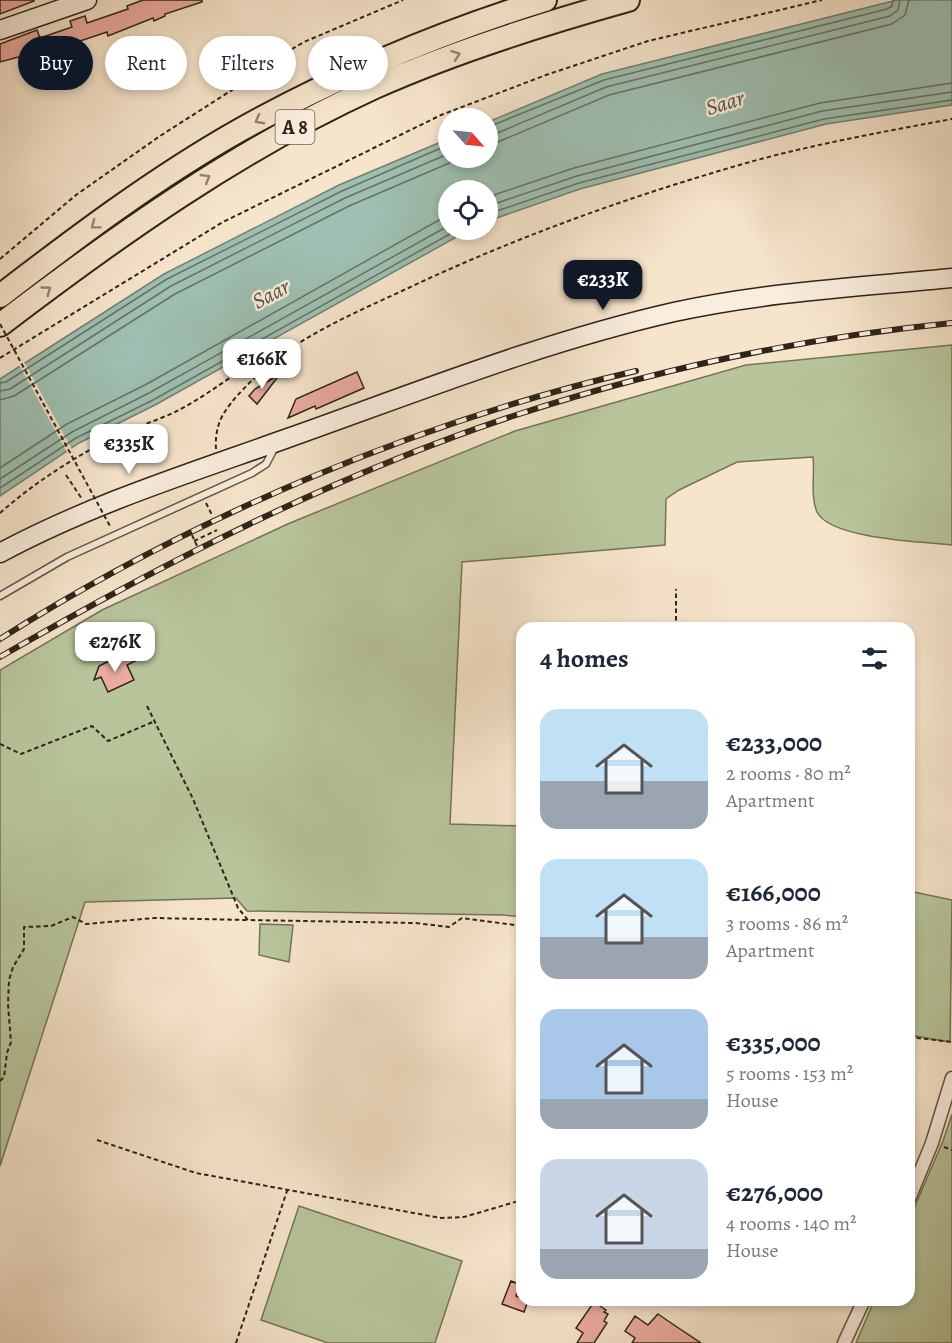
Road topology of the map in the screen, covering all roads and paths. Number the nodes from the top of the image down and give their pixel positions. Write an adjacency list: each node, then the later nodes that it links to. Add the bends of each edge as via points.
1 (87, 0): 6 (main road)
2 (403, 0): 8 (path, via 275,58 76,195)
3 (545, 0): 10 (highway, A 8, one-way to 10, via 366,65 249,125 119,207)
4 (628, 0): 11 (highway, A 8, one-way to 4, via 190,188 321,113 447,58)
5 (822, 0): 13 (path, via 648,41 441,115 223,222)
6 (0, 30)
7 (952, 118): 12 (path, via 758,160 575,218 350,315)
8 (0, 259)
9 (952, 278): 14 (main road, via 774,295 675,312 541,349)
10 (0, 296)
11 (0, 325): 23 (path, bridge)
12 (279, 357): 15 (path, via 226,410 216,435); 20 (path, via 258,359 175,412 79,457 20,495)
13 (0, 358)
14 (277, 442): 15 (main road); 17 (lane, via 266,464)
15 (217, 464): 28 (main road, via 102,504)
16 (66, 475): 18 (path)
17 (202, 495): 21 (path); 30 (lane, via 67,557)
18 (84, 501)
19 (109, 511): 22 (path)
20 (0, 513)
21 (212, 515)
22 (99, 516)
23 (111, 528)
24 (217, 530): 26 (path)
25 (192, 534): 26 (path)
26 (194, 541): 27 (path)
27 (197, 546)
28 (0, 553)
29 (676, 590): 31 (path)
30 (0, 596)
31 (676, 622)
32 (147, 706): 33 (path)
33 (155, 721): 34 (path, via 108,741 92,726 21,754); 35 (path, via 193,799 238,908)
34 (0, 744)
35 (248, 920): 36 (path, via 449,927 462,918); 40 (path, via 154,918 86,924 73,917 51,926 24,927 24,949 9,980 11,1042)
36 (516, 925)
37 (915, 1038): 38 (path)
38 (952, 1042)
39 (952, 1078): 42 (street)
40 (0, 1081)
41 (97, 1140): 43 (path, via 196,1173)
42 (915, 1184)
43 (288, 1188): 44 (path, via 441,1218 464,1217); 46 (path)
44 (516, 1202)
45 (861, 1306): 47 (street)
46 (236, 1343)
47 (844, 1343)

